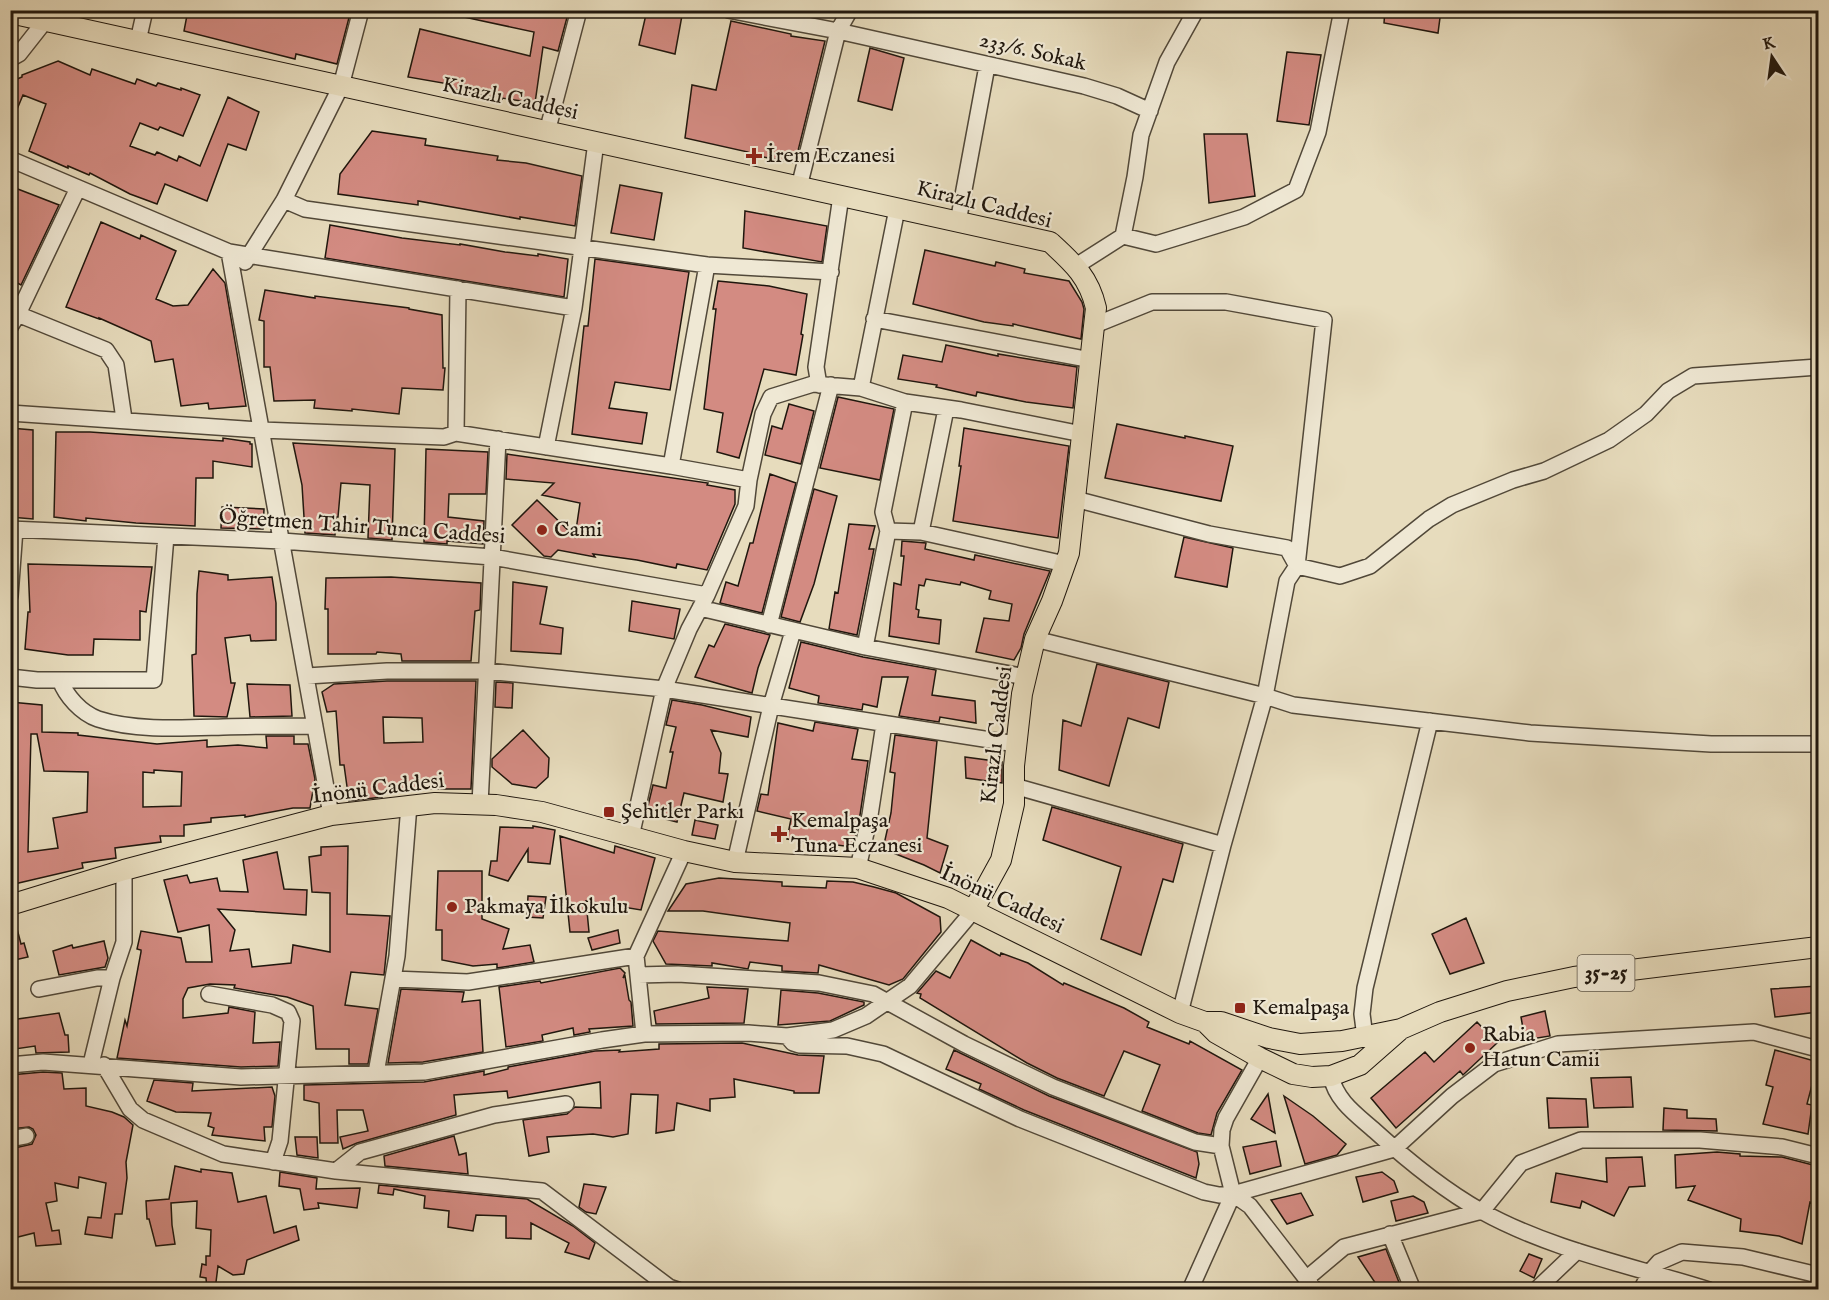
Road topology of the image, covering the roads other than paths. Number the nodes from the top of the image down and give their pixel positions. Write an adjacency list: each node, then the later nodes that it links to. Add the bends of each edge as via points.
1 (145, 10): 11 (street)
2 (361, 10): 14 (street)
3 (579, 10): 16 (street)
4 (728, 10): 10 (street, 233/6. Sokak)
5 (850, 10): 10 (street)
6 (1196, 10): 15 (street, via 1167,62)
7 (1342, 10): 25 (street, via 1318,132 1296,190 1244,217 1156,243)
8 (10, 13): 9 (main road, Kirazlı Caddesi)
9 (45, 21): 11 (main road, Kirazlı Caddesi); 12 (street, via 19,54)
10 (838, 31): 13 (street, 233/6. Sokak); 19 (street)
11 (138, 41): 14 (main road, Kirazlı Caddesi)
12 (10, 58)
13 (987, 66): 15 (street, 233/6. Sokak, via 1084,86); 24 (street)
14 (341, 86): 16 (main road, Kirazlı Caddesi); 22 (street)
15 (1150, 111): 25 (street, via 1141,135)
16 (547, 132): 17 (main road, Kirazlı Caddesi)
17 (596, 142): 19 (main road, Kirazlı Caddesi); 26 (street)
18 (10, 159): 20 (street)
19 (799, 187): 21 (main road, Kirazlı Caddesi)
20 (78, 188): 27 (street); 35 (street)
21 (841, 196): 23 (main road, Kirazlı Caddesi); 31 (street)
22 (284, 200): 26 (street, via 305,209); 28 (street)
23 (897, 208): 24 (main road, Kirazlı Caddesi); 36 (street)
24 (958, 222): 30 (main road, Kirazlı Caddesi, via 1050,242)
25 (1123, 236): 30 (street)
26 (582, 248): 29 (street); 34 (street)
27 (229, 252): 28 (street); 32 (street)
28 (249, 255): 32 (street); 33 (street)
29 (707, 265): 31 (street); 51 (street)
30 (1076, 266): 37 (main road, Kirazlı Caddesi, via 1092,291)
31 (831, 272): 40 (street, via 816,367)
32 (235, 280): 46 (street)
33 (458, 289): 34 (street); 47 (street)
34 (574, 308): 50 (street)
35 (13, 317): 45 (street, via 106,350 116,365)
36 (874, 319): 38 (street); 41 (street)
37 (1095, 325): 38 (main road, Kirazlı Caddesi); 61 (street, via 1152,302 1226,302 1324,320)
38 (1091, 360): 48 (main road, Kirazlı Caddesi)
39 (1818, 367): 61 (street, via 1693,376 1668,391 1646,414 1609,440 1544,471 1452,505 1370,566 1340,576)
40 (825, 385): 41 (street); 52 (street, via 813,384 771,397 763,414); 64 (street)
41 (861, 388): 42 (street)
42 (905, 402): 43 (street); 55 (street, via 883,512)
43 (946, 409): 48 (street); 56 (street)
44 (10, 413): 45 (street)
45 (124, 419): 46 (street)
46 (261, 430): 47 (street, via 444,437); 58 (street)
47 (456, 433): 49 (street)
48 (1082, 434): 53 (main road, Kirazlı Caddesi)
49 (498, 439): 50 (street); 59 (street)
50 (546, 447): 51 (street)
51 (670, 466): 52 (street)
52 (749, 480): 63 (street, via 746,506)
53 (1075, 499): 60 (main road, Kirazlı Caddesi); 61 (street, via 1209,534 1287,548)
54 (13, 529): 57 (street, Öğretmen Tahir Tunca Caddesi); 62 (street)
55 (888, 531): 56 (street); 67 (street)
56 (921, 532): 60 (street)
57 (166, 536): 58 (street, Öğretmen Tahir Tunca Caddesi); 72 (street, via 154,680)
58 (282, 541): 59 (street, Öğretmen Tahir Tunca Caddesi); 69 (street)
59 (492, 557): 63 (street, Öğretmen Tahir Tunca Caddesi); 68 (street)
60 (1065, 564): 66 (main road, Kirazlı Caddesi)
61 (1297, 566): 74 (street, via 1287,581)
62 (10, 596)
63 (703, 602): 64 (street, Öğretmen Tahir Tunca Caddesi); 73 (street)
64 (770, 625): 65 (street, Öğretmen Tahir Tunca Caddesi)
65 (793, 631): 67 (street, Öğretmen Tahir Tunca Caddesi); 75 (street)
66 (1035, 639): 71 (main road, Kirazlı Caddesi); 74 (street)
67 (865, 646): 71 (street, Öğretmen Tahir Tunca Caddesi)
68 (487, 671): 69 (street); 73 (street); 82 (street)
69 (307, 676): 78 (street)
70 (10, 677): 72 (street)
71 (1026, 677): 79 (main road, Kirazlı Caddesi)
72 (60, 680): 78 (street, via 65,693 84,710 115,723 167,728)
73 (664, 689): 75 (street); 85 (street)
74 (1265, 696): 76 (street, via 1293,705); 86 (street)
75 (771, 706): 77 (street); 88 (street)
76 (1430, 721): 80 (street, via 1542,734 1712,744); 106 (street, via 1365,988)
77 (884, 724): 79 (street); 89 (street)
78 (315, 726): 84 (street)
79 (1016, 744): 81 (main road, Kirazlı Caddesi)
80 (1818, 744)
81 (1014, 786): 86 (street); 92 (main road, Kirazlı Caddesi, via 1002,860)
82 (480, 804): 83 (main road, İnönü Caddesi / 35-25); 85 (main road, İnönü Caddesi / 35-25, via 542,812)
83 (409, 805): 84 (main road, İnönü Caddesi / 35-25); 97 (street)
84 (331, 815): 90 (main road, İnönü Caddesi / 35-25)
85 (631, 837): 87 (main road, İnönü Caddesi / 35-25)
86 (1223, 845): 101 (street)
87 (684, 851): 88 (main road, İnönü Caddesi / 35-25); 94 (street)
88 (735, 862): 89 (main road, İnönü Caddesi / 35-25)
89 (858, 868): 92 (main road, İnönü Caddesi / 35-25, via 924,889)
90 (124, 870): 91 (main road, İnönü Caddesi / 35-25); 96 (street, via 124,942)
91 (10, 905)
92 (973, 911): 100 (street, via 910,986); 101 (main road, İnönü Caddesi / 35-25)
93 (1818, 947): 103 (main road, 35-25, via 1549,981 1473,1001)
94 (636, 956): 95 (street); 97 (street, via 468,982)
95 (638, 975): 100 (street, via 819,983 873,994); 104 (street)
96 (112, 978): 98 (street); 112 (street)
97 (393, 980): 113 (street)
98 (39, 989)
99 (209, 994): 115 (street, via 272,1005 288,1012 292,1021)
100 (887, 1001): 105 (street, via 848,1026); 118 (street, via 1053,1087 1195,1142)
101 (1180, 1013): 102 (main road, İnönü Caddesi / 35-25)
102 (1205, 1022): 108 (main road, İnönü Caddesi / 35-25, via 1221,1022); 110 (main road, 35-25, via 1216,1033)
103 (1401, 1029): 106 (main road, İnönü Caddesi / 35-25); 116 (main road, 35-25, via 1360,1065)
104 (644, 1034): 105 (street); 113 (street, via 424,1072)
105 (787, 1036): 123 (street, via 799,1046 847,1046 884,1054 1042,1128 1204,1192)
106 (1365, 1037): 107 (main road, İnönü Caddesi / 35-25)
107 (1327, 1043): 108 (main road, İnönü Caddesi / 35-25); 116 (main road)
108 (1300, 1044): 114 (main road)
109 (1818, 1049): 119 (street, via 1754,1032 1558,1044 1494,1064)
110 (1260, 1058): 114 (main road, 35-25); 118 (street, via 1226,1118)
111 (10, 1065): 112 (street)
112 (98, 1065): 115 (street, via 241,1077); 121 (street, via 130,1109 143,1120 223,1154)
113 (376, 1072): 115 (street)
114 (1293, 1074): 116 (main road, 35-25)
115 (287, 1076): 121 (street, via 280,1141)
116 (1331, 1076): 119 (street, via 1340,1099)
117 (566, 1104): 122 (street, via 494,1114 360,1152)
118 (1221, 1146): 123 (street)
119 (1394, 1149): 123 (street); 124 (street)
120 (1818, 1156): 124 (street, via 1782,1147 1700,1140 1581,1140 1521,1162)
121 (273, 1162): 122 (street)
122 (336, 1171): 130 (street, via 542,1191)
123 (1233, 1194): 129 (street, via 1250,1206); 131 (street)
124 (1482, 1211): 125 (street); 126 (street)
125 (1390, 1234): 129 (street, via 1344,1246); 132 (street)
126 (1577, 1251): 127 (street); 133 (street)
127 (1651, 1271): 128 (street, via 1659,1262 1682,1252 1743,1257); 134 (street); 135 (street)
128 (1818, 1275)
129 (1310, 1284)
130 (678, 1290)
131 (1190, 1290)
132 (1413, 1290)
133 (1536, 1290)
134 (1641, 1290)
135 (1709, 1290)

